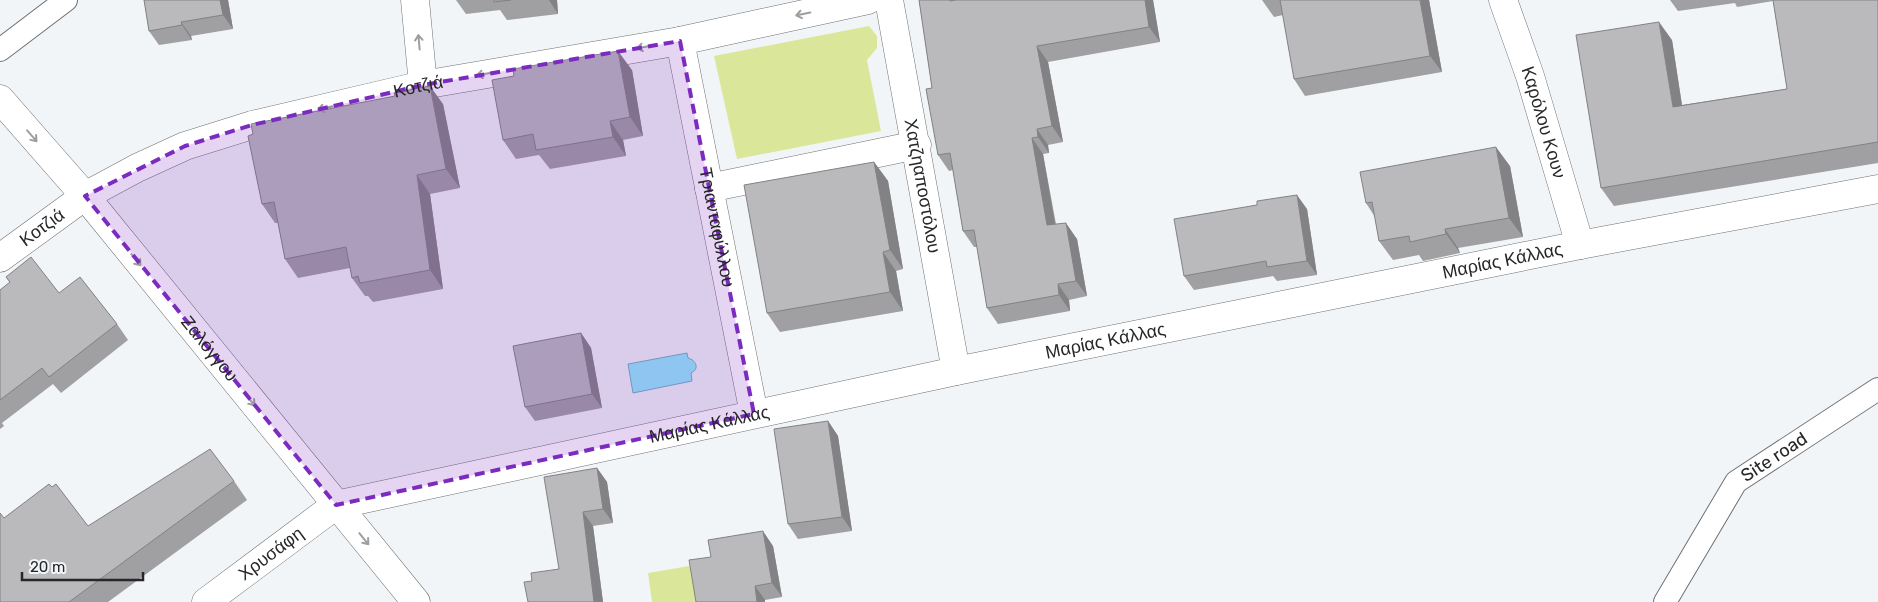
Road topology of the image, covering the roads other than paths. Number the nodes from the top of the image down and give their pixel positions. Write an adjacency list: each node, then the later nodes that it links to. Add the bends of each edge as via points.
1 (66, 0): 7 (lane)
2 (416, 0): 8 (street, one-way to 2)
3 (868, 0): 6 (street, Κοτζιά, one-way to 6)
4 (889, 0): 10 (street, Χατζηαποστόλου)
5 (1503, 0): 14 (street, Καρόλου Κουν, via 1530,76)
6 (680, 40): 8 (street, Κοτζιά, one-way to 8); 11 (street, Τριανταφύλλου)
7 (0, 50)
8 (423, 85): 13 (street, Κοτζιά, one-way to 13, via 252,124 185,146)
9 (0, 99): 13 (street, Ζαλόγγου, one-way to 13)
10 (916, 145): 11 (street); 16 (street, Χατζηαποστόλου)
11 (709, 188): 18 (street, Τριανταφύλλου)
12 (1878, 188): 14 (street, Μαρίας Κάλλας)
13 (85, 196): 15 (street, Κοτζιά); 19 (street, Ζαλόγγου, one-way to 19)
14 (1580, 246): 16 (street, Μαρίας Κάλλας)
15 (0, 258)
16 (956, 371): 18 (street, Μαρίας Κάλλας)
17 (1878, 389): 22 (lane, Site road, via 1736,482)
18 (754, 414): 19 (street, Μαρίας Κάλλας)
19 (336, 505): 20 (street, Χρυσάφη); 21 (street, Ζαλόγγου, one-way to 21)
20 (206, 602)
21 (416, 602)
22 (1665, 602)

